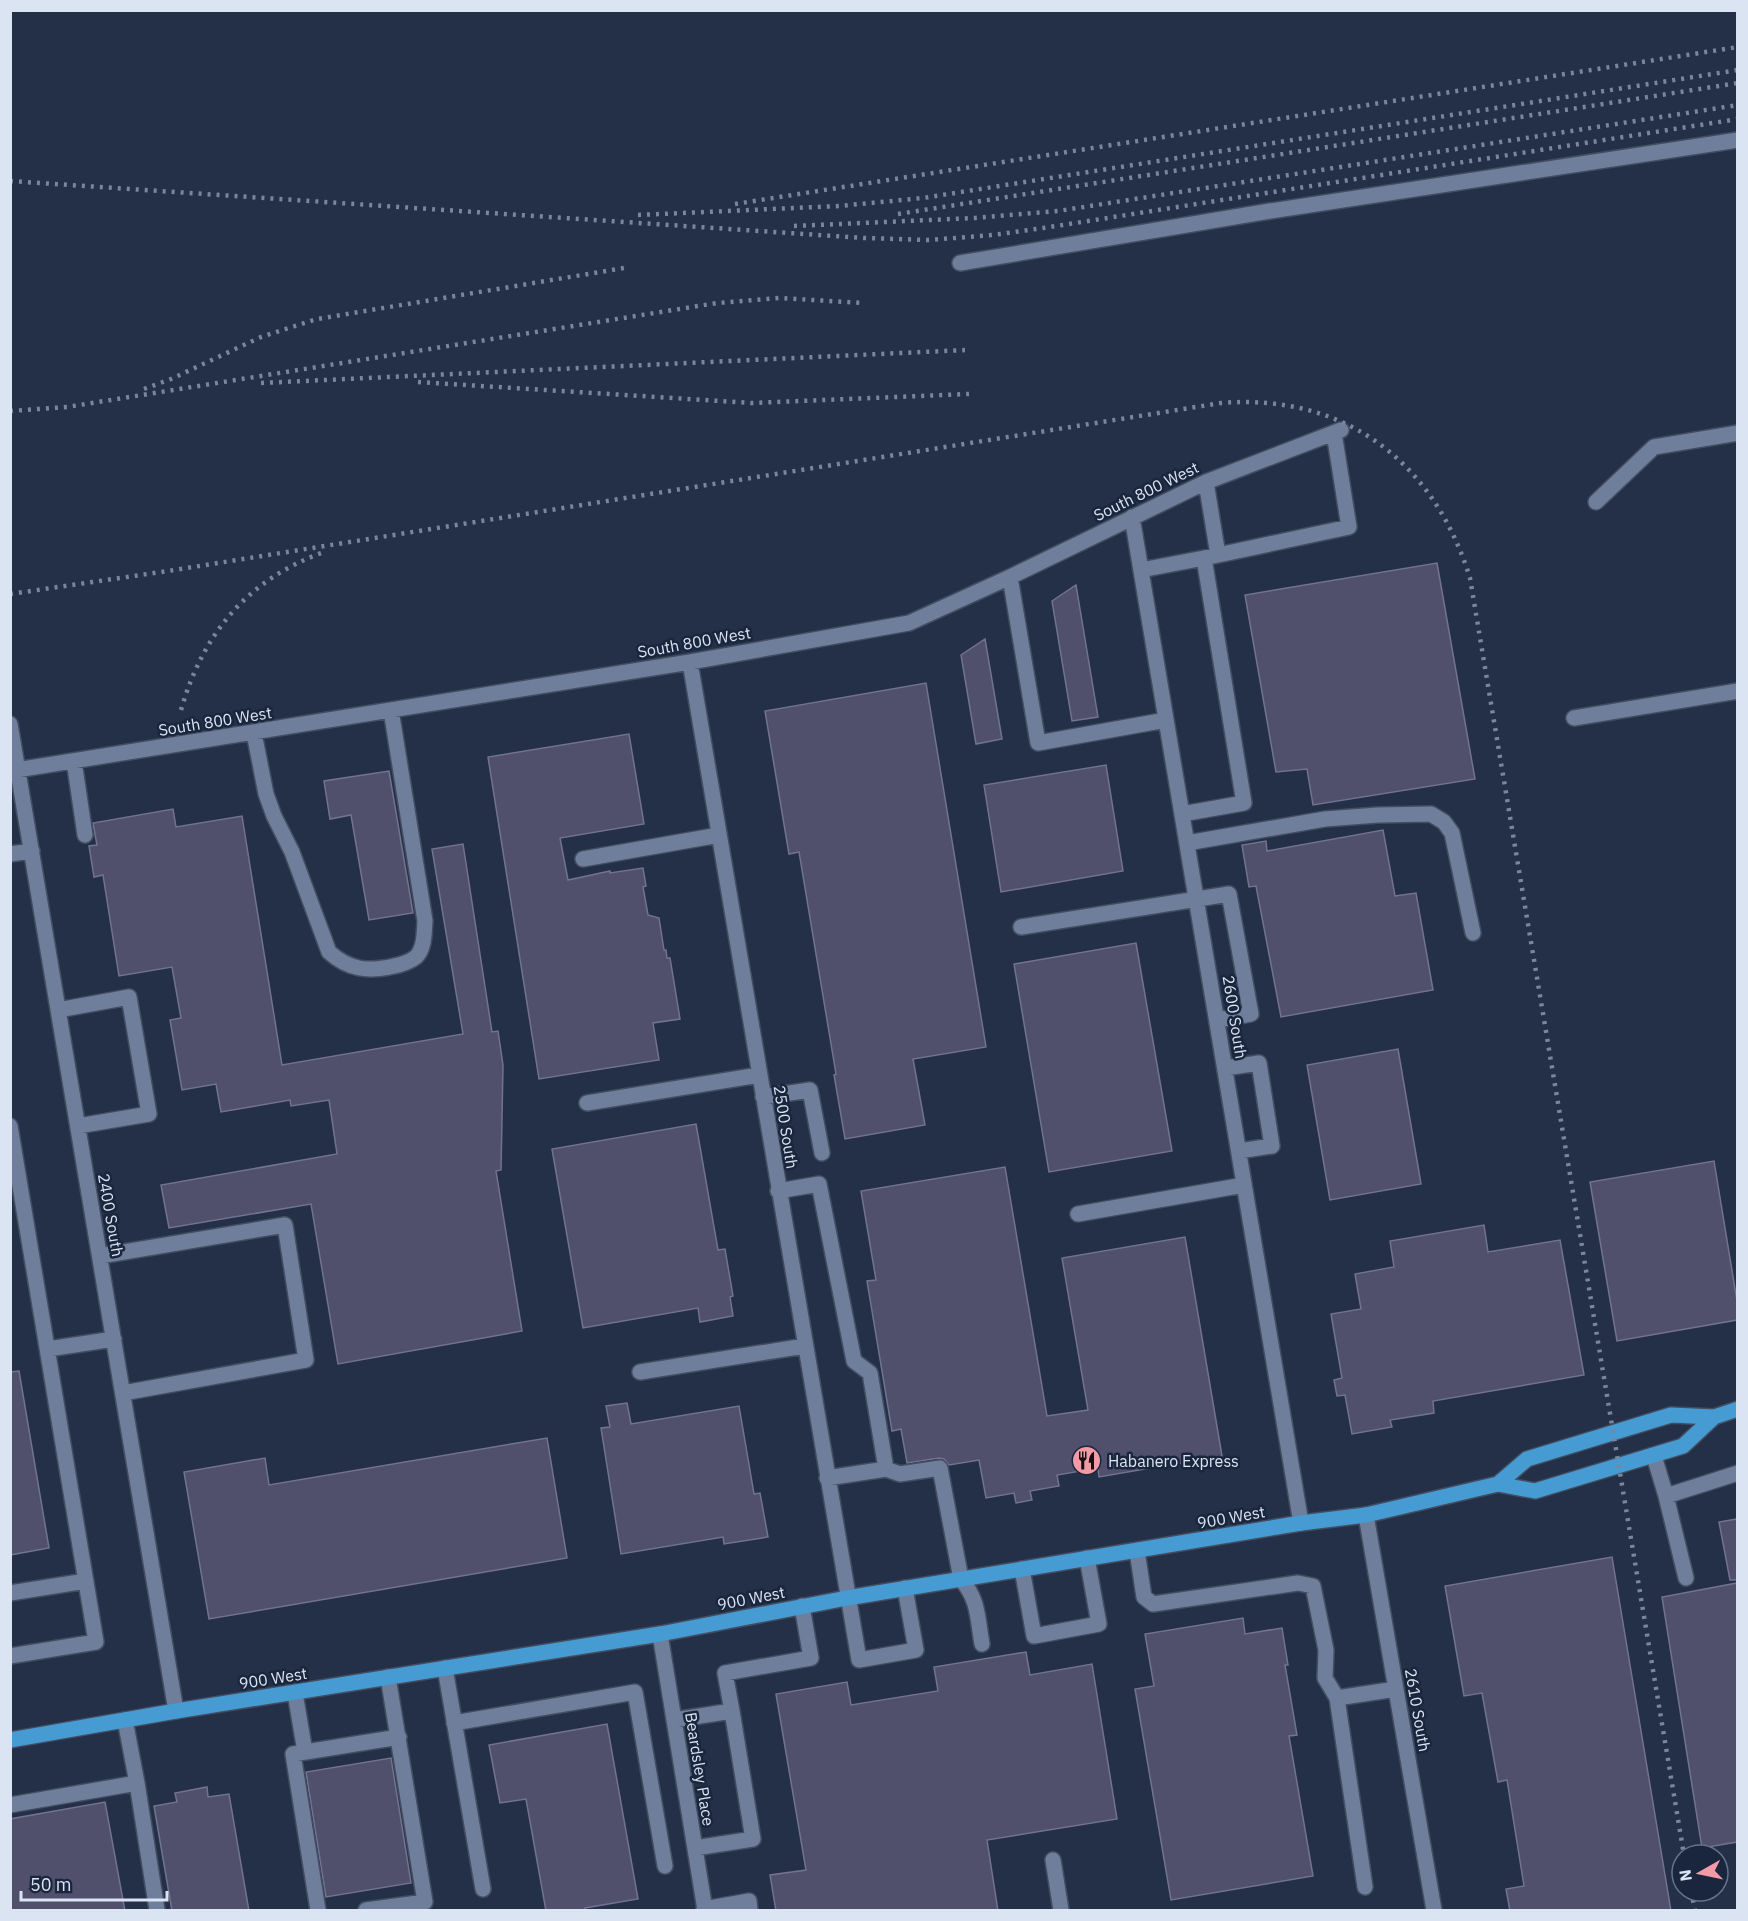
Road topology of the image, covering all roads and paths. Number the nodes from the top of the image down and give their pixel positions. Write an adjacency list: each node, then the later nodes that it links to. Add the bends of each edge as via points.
1 (1737, 140): 2 (street, via 1270,210)
2 (960, 262)
3 (1737, 433): 5 (street, via 1654,447)
4 (1206, 482): 6 (street, South 800 West); 7 (street); 7 (street, South 800 West, via 1338,432 1349,527)
5 (1596, 502)
6 (1132, 518): 8 (street, 2600 South); 9 (street, South 800 West)
7 (1211, 557): 8 (street); 19 (street, via 1244,804)
8 (1141, 570): 14 (street, 2600 South)
9 (1010, 577): 10 (street, South 800 West, via 909,623); 14 (street, via 1038,743)
10 (690, 662): 12 (street, South 800 West); 21 (street, 2500 South)
11 (1737, 691): 13 (street)
12 (391, 710): 16 (street, South 800 West); 16 (street, via 425,921 423,943 416,956 379,970 359,970 329,952 266,794)
13 (1574, 718)
14 (1166, 720): 19 (street, 2600 South)
15 (10, 724): 18 (street, 2400 South)
16 (254, 733): 17 (street, South 800 West)
17 (74, 761): 18 (street, South 800 West); 20 (street)
18 (14, 771): 23 (street, 2400 South)
19 (1182, 814): 22 (street, 2600 South)
20 (85, 835)
21 (719, 836): 25 (street); 32 (street, 2500 South)
22 (1187, 843): 26 (street, 2600 South); 28 (street, via 1325,819 1431,814 1452,833)
23 (32, 851): 24 (street); 29 (street, 2400 South)
24 (10, 854)
25 (584, 859)
26 (1197, 900): 27 (street); 30 (street, 2600 South); 30 (street, via 1229,894 1251,1014)
27 (1021, 927)
28 (1473, 933)
29 (58, 1010): 36 (street, 2400 South); 36 (street, via 129,998 149,1114)
30 (1217, 1020): 31 (street, 2600 South)
31 (1225, 1068): 37 (street, 2600 South); 37 (street, via 1259,1063 1272,1146)
32 (759, 1075): 33 (street, 2500 South); 34 (street)
33 (763, 1097): 38 (street, via 810,1090); 40 (street, 2500 South)
34 (587, 1103)
35 (10, 1126): 45 (street)
36 (78, 1126): 42 (street, 2400 South)
37 (1239, 1151): 39 (street, 2600 South)
38 (822, 1153)
39 (1244, 1185): 41 (street); 57 (street, 2600 South)
40 (778, 1191): 44 (street, 2500 South); 51 (street, via 819,1184 854,1361 870,1373)
41 (1078, 1214)
42 (100, 1256): 43 (street, 2400 South); 47 (street, via 285,1225 306,1360)
43 (114, 1339): 45 (street); 47 (street, 2400 South)
44 (804, 1346): 46 (street); 53 (street, 2500 South)
45 (48, 1349): 63 (street)
46 (640, 1372)
47 (123, 1393): 76 (street, 2400 South)
48 (1737, 1409): 49 (main road, 900 West)
49 (1714, 1417): 50 (main road, 900 West, via 1683,1446); 54 (main road, 900 West, via 1671,1415 1527,1459)
50 (1654, 1456): 54 (main road, 900 West, via 1535,1491); 55 (street)
51 (886, 1469): 53 (street); 62 (street, via 900,1474 940,1468)
52 (1737, 1473): 55 (street)
53 (827, 1478): 66 (street, 2500 South)
54 (1498, 1484): 56 (main road, 900 West)
55 (1666, 1496): 61 (street)
56 (1366, 1515): 57 (main road, 900 West); 73 (street, 2610 South)
57 (1301, 1523): 58 (main road, 900 West)
58 (1137, 1551): 59 (main road, 900 West); 75 (street, via 1144,1597 1153,1604 1298,1583 1313,1586 1326,1650 1325,1678)
59 (1087, 1558): 60 (main road, 900 West); 60 (street, via 1099,1624 1034,1636)
60 (1022, 1569): 62 (main road, 900 West)
61 (1686, 1578)
62 (961, 1579): 64 (main road, 900 West); 69 (street, via 975,1600)
63 (86, 1581): 65 (street); 70 (street, via 96,1642)
64 (905, 1588): 66 (main road, 900 West); 66 (street, 2500 South, via 916,1650 859,1660)
65 (10, 1593)
66 (847, 1598): 67 (main road, 900 West)
67 (802, 1606): 68 (main road, 900 West); 77 (street, via 811,1658 725,1673)
68 (660, 1634): 71 (main road, 900 West); 79 (street, Beardsley Place)
69 (981, 1644)
70 (10, 1656)
71 (445, 1668): 72 (main road, 900 West); 80 (street)
72 (388, 1677): 74 (main road, 900 West); 81 (street)
73 (1396, 1689): 75 (street); 97 (street, 2610 South)
74 (295, 1693): 76 (main road, 900 West); 83 (street)
75 (1337, 1698): 89 (street)
76 (177, 1711): 78 (main road, 900 West)
77 (732, 1711): 79 (street); 86 (street, via 753,1839)
78 (125, 1720): 82 (main road, 900 West); 84 (street)
79 (674, 1720): 86 (street, Beardsley Place)
80 (454, 1723): 88 (street, via 635,1692); 90 (street)
81 (399, 1737): 83 (street); 94 (street, via 425,1902)
82 (10, 1740)
83 (305, 1752): 93 (street, via 293,1754)
84 (137, 1783): 85 (street); 92 (street)
85 (10, 1804)
86 (694, 1848): 91 (street, Beardsley Place)
87 (1053, 1860): 96 (street)
88 (665, 1866)
89 (1365, 1887)
90 (483, 1889)
91 (705, 1910): 95 (street, via 748,1901)
92 (158, 1911)
93 (318, 1911)
94 (366, 1911)
95 (750, 1911)
96 (1061, 1911)
97 (1434, 1911)

